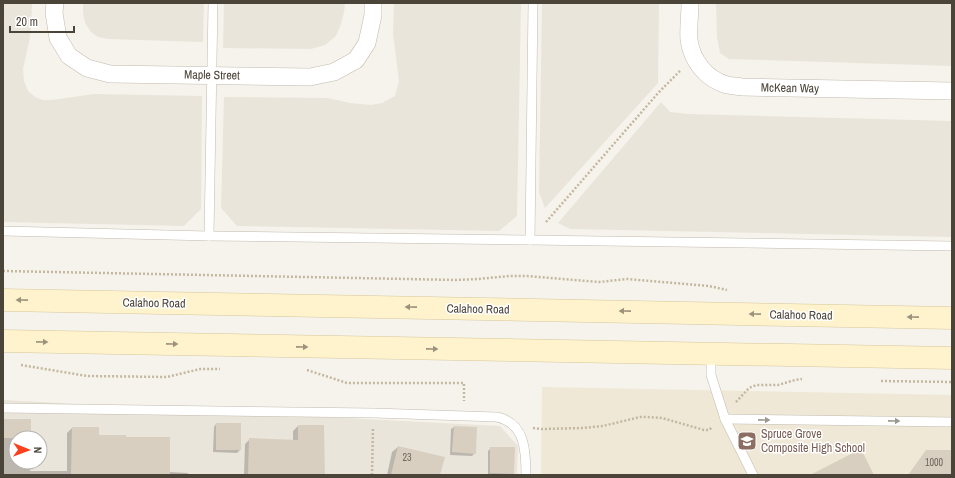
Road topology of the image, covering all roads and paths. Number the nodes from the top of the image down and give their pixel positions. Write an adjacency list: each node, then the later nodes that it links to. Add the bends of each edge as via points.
1 (55, 3): 7 (street, Maple Street, via 58,38 69,56 87,68 110,74)
2 (213, 3): 7 (lane)
3 (373, 3): 7 (street, Maple Street, via 367,42 356,60 334,72 310,77)
4 (533, 3): 11 (lane)
5 (690, 3): 6 (street, McKean Way, via 689,40)
6 (694, 57): 8 (street, McKean Way, via 702,70 714,80 728,85); 11 (path, via 659,92)
7 (211, 76): 10 (lane)
8 (952, 91)
9 (3, 231): 10 (lane)
10 (209, 236): 11 (lane)
11 (530, 240): 12 (lane)
12 (952, 246)
13 (3, 271): 14 (path, via 456,280 527,276 599,282 627,279 709,286)
14 (730, 291)
15 (3, 300): 16 (main road, Calahoo Road, one-way to 15)
16 (952, 318)
17 (3, 341): 18 (main road, one-way to 18)
18 (711, 354): 19 (main road); 29 (lane, via 711,375)
19 (952, 358)
20 (19, 364): 22 (path, via 87,376 167,377 200,369)
21 (302, 368): 26 (path, via 347,383 464,383)
22 (223, 369)
23 (809, 379): 29 (path, via 749,388)
24 (880, 380): 25 (path)
25 (952, 382)
26 (464, 407)
27 (3, 408): 28 (lane)
28 (374, 413): 32 (path); 33 (lane, via 505,419 518,431 522,439)
29 (724, 417): 30 (lane, one-way to 30); 31 (path, via 709,430 662,418 646,417 583,428 542,429); 34 (lane)
30 (952, 422)
31 (530, 426)
32 (372, 475)
33 (526, 475)
34 (753, 475)

